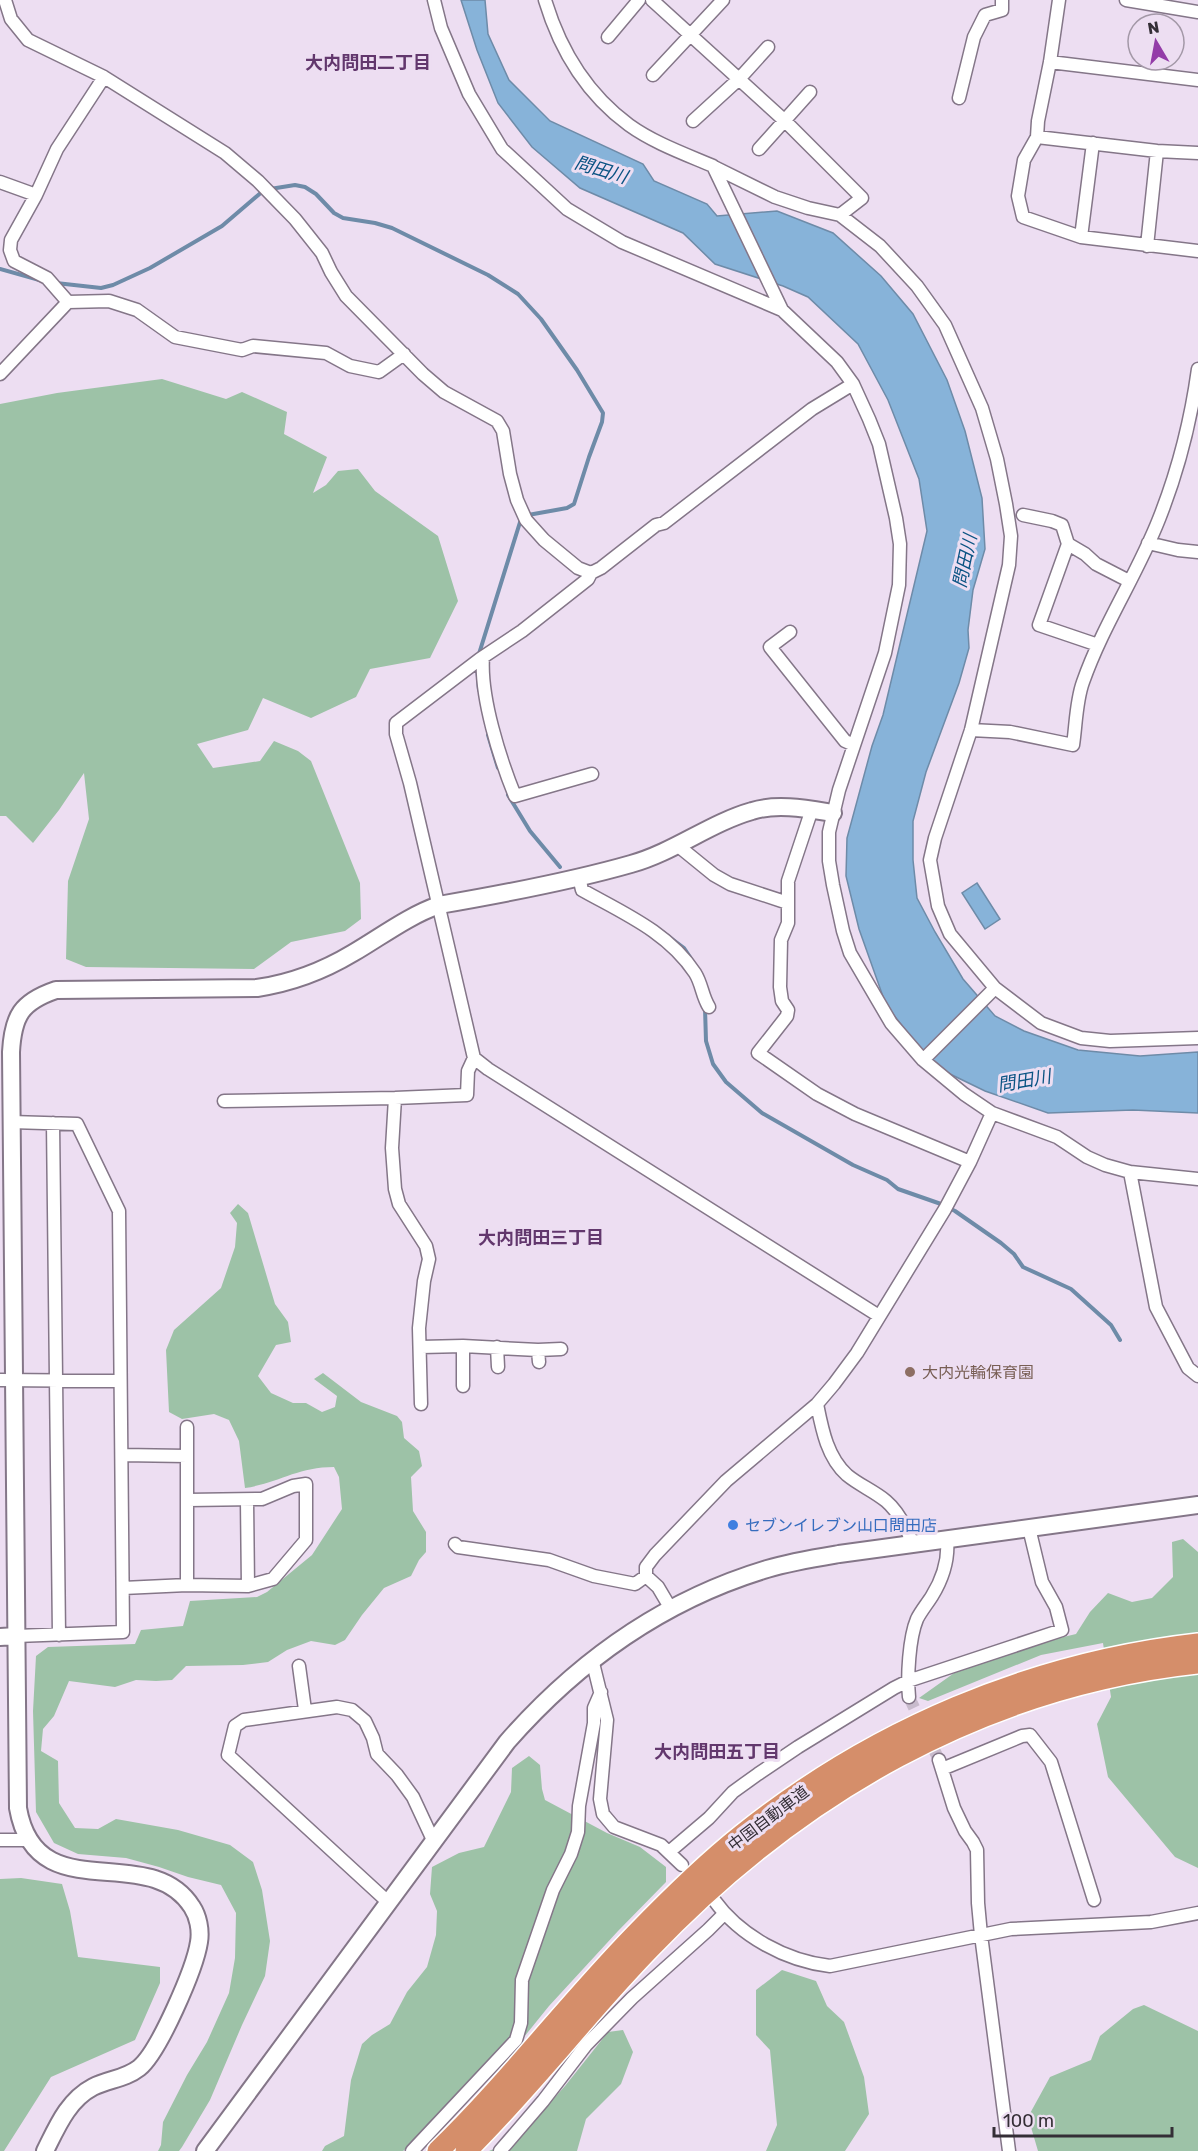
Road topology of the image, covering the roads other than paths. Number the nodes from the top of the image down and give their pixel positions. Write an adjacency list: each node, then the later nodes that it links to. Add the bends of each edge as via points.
1 (5, 0): 16 (street, via 11,19 28,40)
2 (434, 0): 36 (street, via 441,28 469,94 502,149 567,209 622,242)
3 (545, 0): 28 (street, via 561,43 579,74 603,103 630,126)
4 (639, 0): 12 (street)
5 (652, 0): 11 (street)
6 (723, 0): 11 (street)
7 (1002, 0): 20 (street, via 1002,10 985,15 974,37)
8 (1059, 0): 14 (street)
9 (1126, 0): 10 (street)
10 (1198, 12)
11 (693, 35): 15 (street); 17 (street)
12 (608, 37)
13 (768, 47): 17 (street)
14 (1050, 62): 18 (street); 23 (street)
15 (653, 75)
16 (104, 76): 30 (street, via 57,149); 37 (street, via 225,153 266,189 322,253 346,296)
17 (740, 78): 21 (street); 22 (street)
18 (1198, 80)
19 (810, 92): 22 (street)
20 (959, 98)
21 (693, 121)
22 (785, 121): 25 (street); 31 (street, via 862,198)
23 (1037, 137): 24 (street); 32 (street, via 1024,160 1018,196 1023,217)
24 (1093, 143): 26 (street); 32 (street)
25 (759, 149)
26 (1157, 151): 27 (street); 33 (street)
27 (1198, 153)
28 (715, 171): 31 (street, via 775,197); 36 (street)
29 (0, 182): 30 (street)
30 (36, 195): 35 (street, via 11,240 10,250 14,261 51,282)
31 (840, 215): 50 (street, via 880,246 917,286 945,325 982,408 997,459 1011,536 1009,565)
32 (1081, 237): 33 (street)
33 (1147, 246): 34 (street)
34 (1198, 251)
35 (68, 302): 37 (street, via 109,301 137,310 175,338 242,350 253,346 326,353 350,366 379,372); 39 (street)
36 (779, 306): 40 (street, via 837,362)
37 (404, 354): 45 (street, via 444,392 497,421 503,431 510,474 524,516 544,540 578,568)
38 (1198, 369): 42 (street, via 1171,486)
39 (0, 374)
40 (853, 384): 45 (street, via 812,409 664,523); 51 (street, via 879,444 896,518 901,562 885,653)
41 (1023, 515): 43 (street, via 1062,525)
42 (1148, 543): 44 (street); 46 (street)
43 (1068, 544): 46 (street); 48 (street, via 1039,625)
44 (1198, 552)
45 (591, 573): 49 (street, via 522,631)
46 (1129, 581): 48 (street)
47 (790, 632): 51 (street, via 770,646 845,741)
48 (1098, 645): 50 (street, via 1082,684 1073,745 1010,732)
49 (478, 661): 52 (street, via 495,738 515,796); 58 (street, via 396,723)
50 (970, 730): 59 (street, via 930,860 938,906 950,934)
51 (854, 745): 54 (street)
52 (592, 774)
53 (812, 809): 54 (street); 55 (street, via 753,810); 57 (street, via 788,880)
54 (833, 813): 63 (street, via 829,861 850,953 891,1023)
55 (679, 844): 56 (street, via 648,858); 57 (street, via 730,884)
56 (579, 877): 58 (street); 60 (street, via 582,890 673,945 696,975)
57 (788, 903): 69 (street, via 788,923 780,945 780,987 787,1016 758,1053 836,1104)
58 (439, 905): 62 (street); 67 (street, via 306,977 279,985 56,990 36,997 25,1007 12,1034)
59 (995, 988): 61 (street, via 1041,1023 1081,1038); 63 (street)
60 (710, 1007)
61 (1198, 1038)
62 (474, 1058): 64 (street, via 468,1071 467,1095); 72 (street)
63 (924, 1059): 66 (street)
64 (395, 1098): 65 (street); 74 (street, via 395,1189 429,1259 420,1317)
65 (224, 1101)
66 (992, 1113): 69 (street); 70 (street, via 1057,1137 1088,1157)
67 (6, 1122): 68 (street); 79 (street)
68 (53, 1123): 80 (street); 81 (street, via 77,1124 119,1211)
69 (970, 1162): 72 (street)
70 (1130, 1172): 71 (street); 78 (street, via 1156,1307 1188,1368)
71 (1198, 1179)
72 (879, 1316): 84 (street, via 857,1353)
73 (463, 1346): 74 (street); 75 (street); 82 (street)
74 (421, 1347): 83 (street)
75 (497, 1347): 76 (street, via 539,1356); 77 (street)
76 (561, 1349)
77 (498, 1367)
78 (1198, 1376)
79 (7, 1380): 80 (street); 101 (street)
80 (56, 1380): 81 (street); 100 (street)
81 (120, 1381): 86 (street)
82 (463, 1386)
83 (421, 1404)
84 (816, 1404): 94 (street, via 828,1447 838,1464 847,1475 888,1502 905,1524); 95 (street, via 726,1481 655,1555 646,1567)
85 (187, 1426): 87 (street)
86 (122, 1455): 87 (street); 98 (street)
87 (187, 1456): 88 (street)
88 (188, 1500): 89 (street); 96 (street)
89 (247, 1500): 97 (street); 97 (street, via 306,1484 306,1540 273,1579)
90 (1198, 1505): 91 (street)
91 (1029, 1528): 92 (street); 106 (street, via 1042,1582 1056,1607 1062,1630)
92 (947, 1539): 94 (street); 106 (street, via 945,1569 918,1617 913,1634)
93 (454, 1544): 95 (street, via 549,1560 588,1574 635,1584)
94 (913, 1544): 99 (street, via 768,1569)
95 (646, 1576): 99 (street)
96 (187, 1585): 97 (street); 98 (street)
97 (248, 1586)
98 (123, 1588): 100 (street, via 123,1632)
99 (671, 1609): 103 (street)
100 (59, 1635): 101 (street)
101 (8, 1636): 111 (street, via 18,1808)
102 (1198, 1644): 124 (highway, 中国自動車道, via 1104,1659 997,1691 924,1721 824,1776 740,1836 634,1935)
103 (592, 1659): 107 (street); 112 (street, via 529,1716)
104 (1198, 1663): 125 (highway, 中国自動車道, via 1102,1680 993,1713 875,1768 793,1820 702,1895 648,1949)
105 (299, 1666): 109 (street)
106 (908, 1681): 108 (street); 113 (street, via 758,1774)
107 (601, 1692): 113 (street, via 607,1720 600,1799 603,1814 614,1827 661,1845); 123 (street, via 594,1708 578,1832 522,1980 521,2023 516,2040)
108 (909, 1697)
109 (305, 1710): 112 (street, via 338,1707 352,1710 365,1721 377,1754 413,1797); 117 (street, via 244,1720 235,1726 228,1755)
110 (0, 1840): 111 (street)
111 (28, 1840): 121 (street, via 52,1862 167,1883 194,1910 200,1938 196,1960 150,2056 129,2075 94,2086 72,2104)
112 (433, 1840): 117 (street)
113 (669, 1852): 114 (street)
114 (682, 1865)
115 (714, 1900): 119 (street)
116 (1094, 1900): 120 (street, via 1051,1762 1030,1735 1022,1736 941,1765 954,1808 977,1850)
117 (388, 1902): 122 (street)
118 (1198, 1913): 120 (street, via 1151,1922 1011,1929)
119 (724, 1914): 120 (street, via 756,1940 810,1964 830,1966); 126 (street, via 586,2045)
120 (981, 1935): 127 (street)
121 (45, 2151)
122 (206, 2151)
123 (412, 2151)
124 (438, 2151)
125 (466, 2151)
126 (500, 2151)
127 (1009, 2151)

